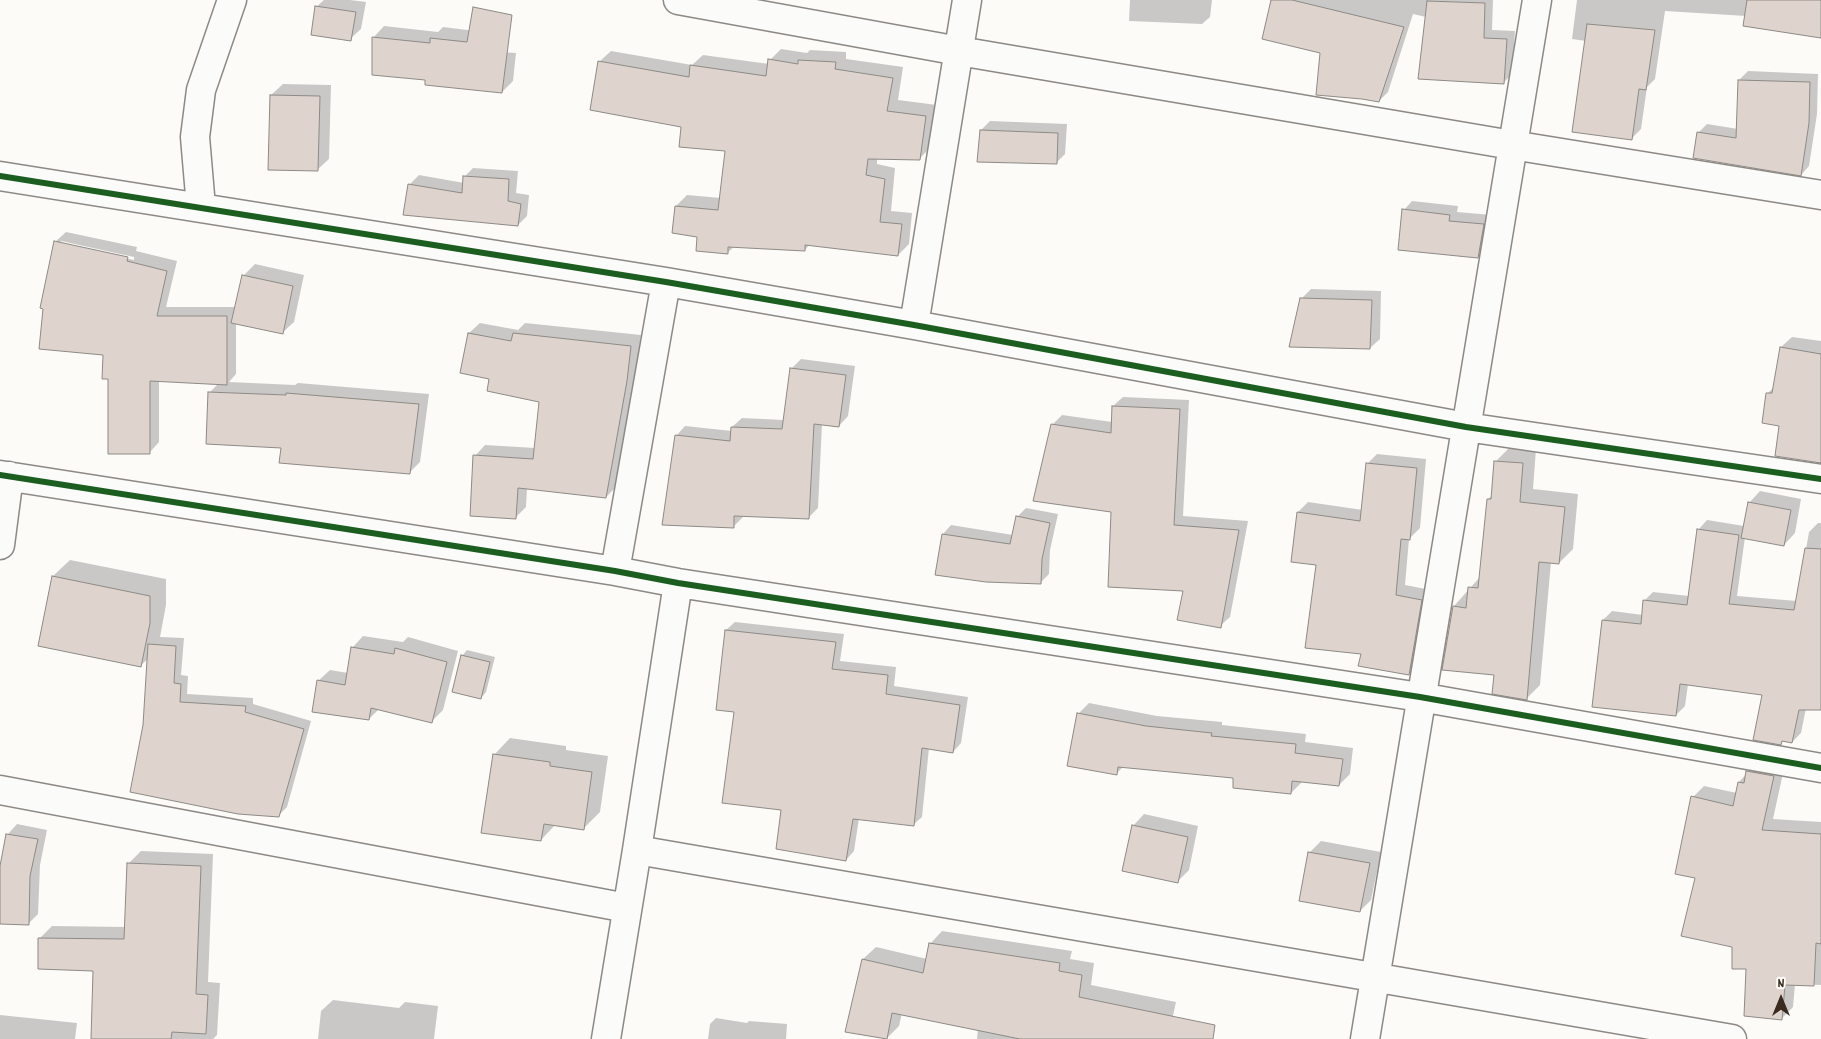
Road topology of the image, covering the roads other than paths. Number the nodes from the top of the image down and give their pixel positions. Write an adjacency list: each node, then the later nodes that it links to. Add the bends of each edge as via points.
1 (232, 0): 10 (street, via 201,90 195,137)
2 (678, 0): 5 (street)
3 (968, 0): 6 (street)
4 (1537, 0): 7 (street)
5 (711, 3): 6 (street)
6 (959, 50): 7 (street); 12 (street)
7 (1512, 145): 9 (street); 13 (street)
8 (0, 176): 10 (street)
9 (1821, 195)
10 (200, 207): 11 (street)
11 (666, 282): 12 (street); 17 (street)
12 (914, 325): 13 (street)
13 (1466, 427): 15 (street); 19 (street)
14 (5, 475): 16 (street); 17 (street)
15 (1821, 479)
16 (0, 545)
17 (614, 571): 18 (street)
18 (678, 582): 19 (street); 22 (street)
19 (1420, 697): 20 (street); 24 (street)
20 (1821, 768)
21 (0, 790): 23 (street)
22 (637, 850): 23 (street); 24 (street)
23 (627, 908): 25 (street)
24 (1375, 977): 26 (street); 27 (street)
25 (606, 1039)
26 (1365, 1039)
27 (1732, 1039)

